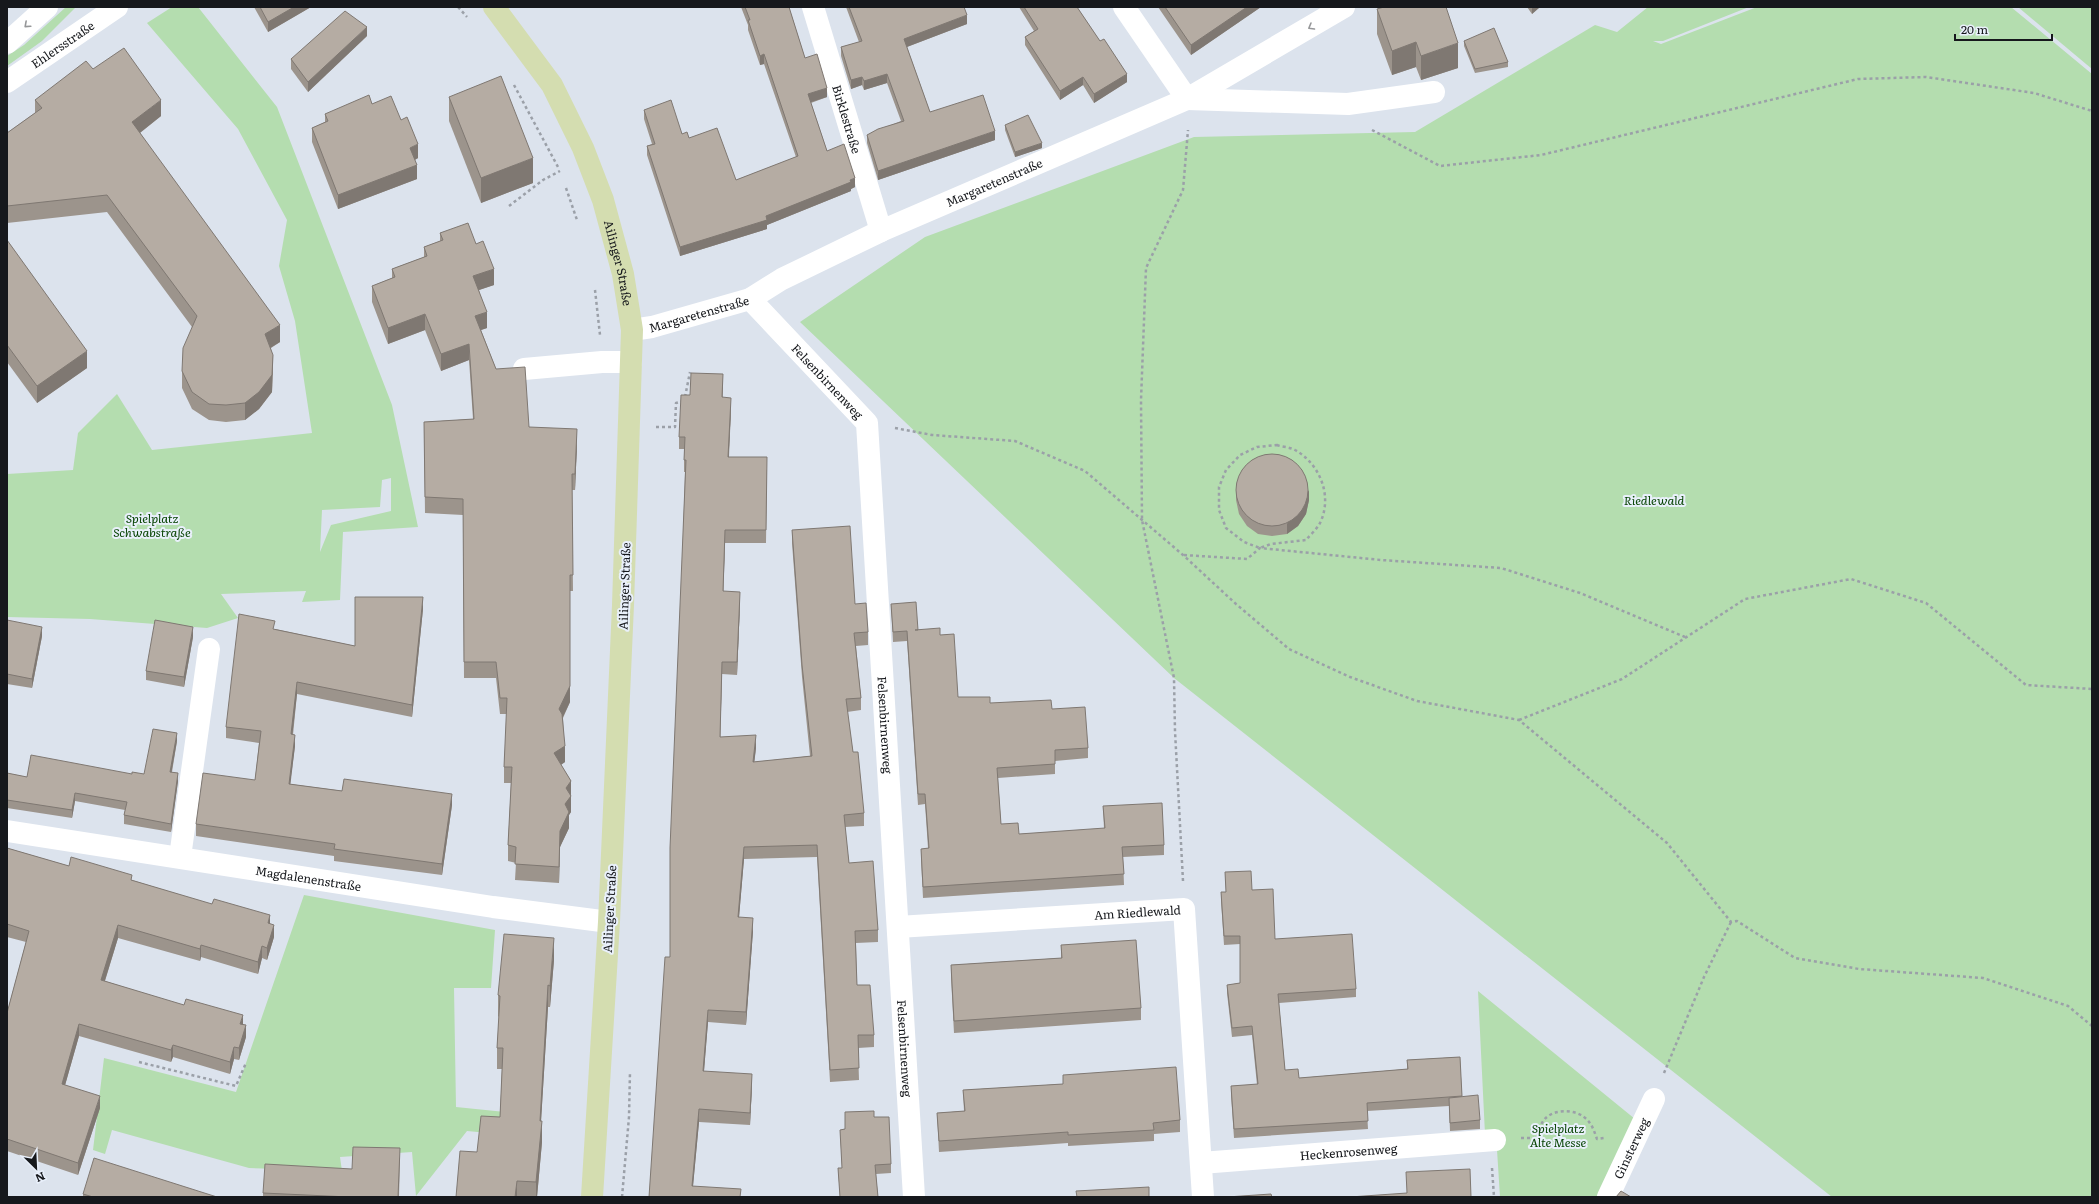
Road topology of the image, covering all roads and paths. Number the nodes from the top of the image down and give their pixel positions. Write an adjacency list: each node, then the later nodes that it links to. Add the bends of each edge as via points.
1 (47, 7): 9 (street, one-way to 9)
2 (117, 7): 10 (street, Ehlersstraße)
3 (458, 7): 8 (path)
4 (494, 7): 24 (main road, Ailinger Straße, via 552,85 582,148 603,200 623,274)
5 (813, 7): 21 (street, Birklestraße)
6 (1124, 7): 13 (street)
7 (1344, 7): 13 (street, Margaretenstraße, one-way to 13)
8 (472, 22)
9 (7, 43)
10 (7, 82)
11 (514, 84): 16 (path)
12 (1434, 92): 13 (street, via 1348,104)
13 (1187, 99): 21 (street, Margaretenstraße); 31 (path, via 1188,131 1183,190 1146,268 1141,400)
14 (2092, 111): 15 (path, via 2034,93 1926,77 1858,79 1541,155 1440,166)
15 (1371, 130)
16 (560, 171): 17 (path); 19 (path, via 543,180)
17 (562, 178)
18 (565, 185): 20 (path)
19 (509, 206)
20 (578, 221)
21 (881, 231): 23 (street, Margaretenstraße, via 782,279)
22 (594, 287): 25 (path)
23 (750, 299): 24 (street, Margaretenstraße, via 652,328); 29 (street, Felsenbirnenweg)
24 (632, 330): 26 (main road, Ailinger Straße)
25 (602, 362): 26 (street); 27 (street)
26 (631, 362): 41 (main road, Ailinger Straße, via 624,605)
27 (524, 369)
28 (690, 372): 30 (path, via 684,401 676,403 675,427)
29 (867, 423): 31 (path, via 932,435 1015,441 1085,471); 43 (street, Felsenbirnenweg)
30 (653, 427)
31 (1142, 520): 33 (path); 40 (path, via 1174,678)
32 (1260, 548): 32 (path, via 1271,544 1306,540 1320,523 1325,505 1323,484 1315,467 1295,450 1277,445 1257,447 1240,455 1226,470 1219,487 1219,510 1226,528 1244,542); 33 (path, via 1247,559); 34 (path, via 1501,568 1580,593)
33 (1183, 554): 37 (path, via 1289,649 1350,677 1418,701)
34 (1685, 638): 36 (path, via 1745,599 1850,579 1926,603 2026,685); 37 (path, via 1622,679)
35 (209, 649): 39 (street)
36 (2092, 689)
37 (1519, 720): 42 (path, via 1667,843)
38 (7, 831): 39 (street, Magdalenenstraße)
39 (180, 857): 41 (street, Magdalenenstraße, via 493,907)
40 (1184, 909): 43 (street, Am Riedlewald); 50 (street, Am Riedlewald)
41 (609, 922): 51 (main road, Ailinger Straße)
42 (1731, 922): 44 (path, via 1737,921 1795,958 1859,970 1982,978 2068,1006); 47 (path, via 1704,977)
43 (898, 926): 52 (street, Felsenbirnenweg)
44 (2092, 1026)
45 (139, 1062): 46 (path, via 236,1086)
46 (246, 1063)
47 (1654, 1099): 54 (street, Ginsterweg)
48 (1605, 1138): 49 (path, via 1597,1139 1592,1125 1584,1116 1562,1111 1551,1113 1544,1120 1536,1138)
49 (1495, 1140): 50 (street, Heckenrosenweg)
50 (1201, 1163): 53 (street, Am Riedlewald)
51 (592, 1197)
52 (914, 1197)
53 (1203, 1197)
54 (1608, 1197)

